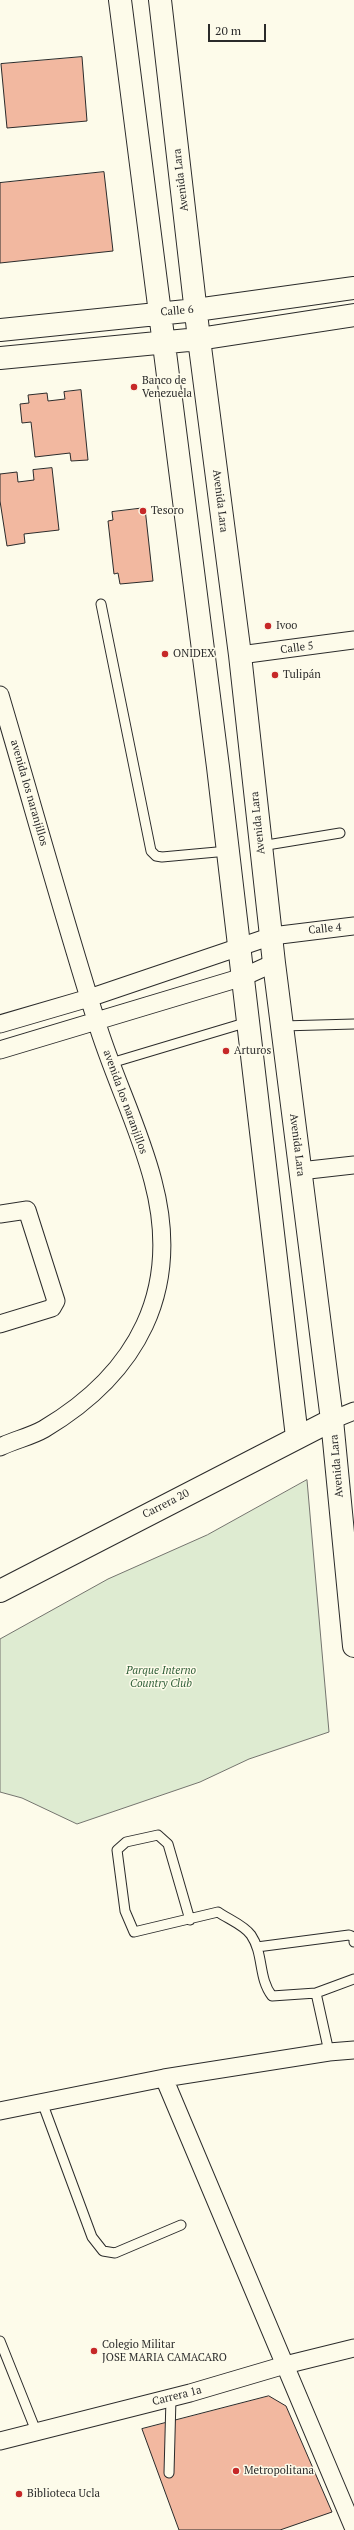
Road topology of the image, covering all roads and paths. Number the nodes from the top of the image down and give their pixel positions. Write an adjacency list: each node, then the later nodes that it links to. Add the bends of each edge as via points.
1 (120, 0): 5 (street)
2 (160, 0): 4 (street, Avenida Lara)
3 (354, 288): 4 (street, Calle 6)
4 (196, 310): 5 (street, Calle 6); 8 (street, Avenida Lara)
5 (161, 312): 7 (street, Calle 6); 9 (street)
6 (354, 316): 8 (street)
7 (0, 330)
8 (199, 339): 9 (street); 13 (street, Avenida Lara)
9 (164, 343): 10 (street); 17 (street)
10 (0, 358)
11 (101, 604): 17 (lane, via 151,851 162,857)
12 (354, 640): 13 (street, Calle 5)
13 (240, 655): 16 (street, Avenida Lara)
14 (0, 695): 23 (street, avenida los naranjillos)
15 (340, 833): 16 (lane)
16 (261, 846): 19 (street, Avenida Lara)
17 (228, 851): 20 (street)
18 (354, 926): 19 (street, Calle 4)
19 (272, 936): 20 (street, Calle 4); 21 (street, Avenida Lara)
20 (239, 947): 22 (street); 23 (street, Calle 4)
21 (274, 963): 22 (street); 28 (street, Avenida Lara)
22 (243, 977): 24 (street); 25 (street)
23 (90, 998): 24 (street, avenida los naranjillos); 26 (street, Calle 4)
24 (96, 1021): 29 (street); 30 (street, avenida los naranjillos)
25 (248, 1022): 30 (lane); 37 (street)
26 (0, 1024)
27 (354, 1024): 28 (lane)
28 (282, 1026): 32 (street, Avenida Lara)
29 (0, 1050)
30 (111, 1063): 38 (street, avenida los naranjillos, via 153,1182 164,1247 153,1306 129,1356 86,1401 42,1430)
31 (354, 1165): 32 (street)
32 (300, 1171): 36 (street, Avenida Lara)
33 (0, 1214): 34 (street, via 27,1210 56,1301 52,1308)
34 (0, 1324)
35 (354, 1411): 36 (street)
36 (332, 1420): 37 (street, Carrera 20); 40 (street, Avenida Lara)
37 (297, 1437): 39 (street, Carrera 20)
38 (1, 1442)
39 (0, 1591)
40 (354, 1646)
41 (190, 1920): 41 (lane, via 168,1844 158,1835 126,1842 117,1850 125,1912 134,1932); 43 (lane, via 218,1912 250,1934)
42 (354, 1942): 43 (lane, via 354,1937 349,1935)
43 (257, 1947): 45 (lane, via 265,1987 272,1996)
44 (354, 1979): 45 (lane)
45 (316, 1993): 47 (lane)
46 (354, 2050): 47 (street)
47 (329, 2052): 48 (street)
48 (164, 2078): 49 (street); 54 (street)
49 (42, 2102): 50 (street); 51 (lane, via 92,2237 103,2251 115,2253)
50 (0, 2111)
51 (181, 2225)
52 (0, 2341): 56 (lane)
53 (354, 2348): 54 (street, Carrera 1a)
54 (285, 2365): 55 (street, Carrera 1a); 59 (street)
55 (171, 2398): 56 (street, Carrera 1a); 58 (lane)
56 (36, 2431): 57 (street, Carrera 1a)
57 (0, 2441)
58 (169, 2473)
59 (354, 2529)

